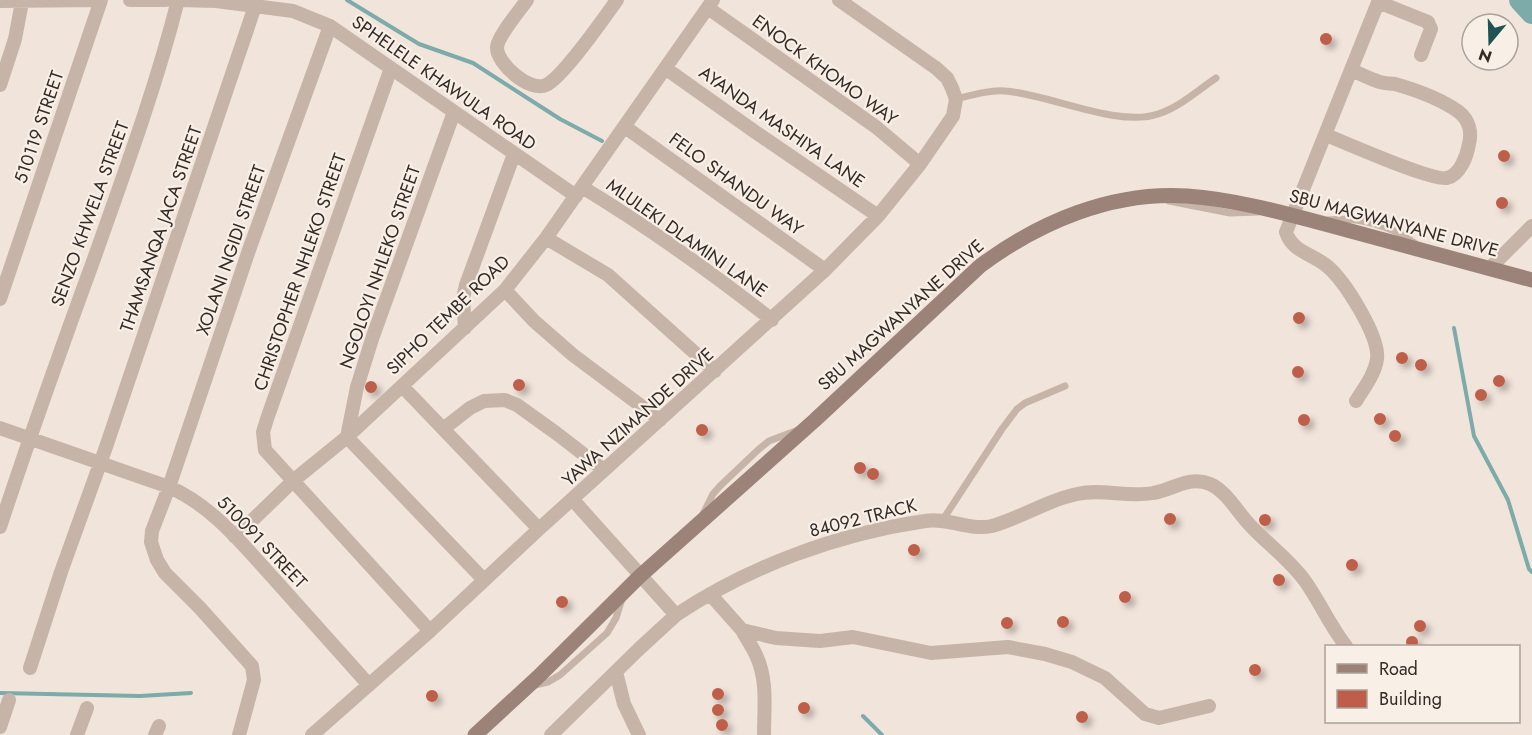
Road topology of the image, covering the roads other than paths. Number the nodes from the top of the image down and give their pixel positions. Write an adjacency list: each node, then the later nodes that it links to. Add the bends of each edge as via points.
1 (100, 0): 10 (street); 35 (street, 510119 STREET)
2 (130, 0): 3 (street)
3 (166, 0)
4 (179, 0): 12 (street, SPHELELE KHAWULA ROAD); 46 (street, SENZO KHWELA STREET, via 129,162)
5 (527, 0): 6 (street, via 500,40 498,51 519,79 534,87 557,77)
6 (617, 0)
7 (839, 0): 20 (street, via 936,68 947,78)
8 (1379, 1): 14 (street, via 1428,22 1431,29); 17 (street)
9 (0, 2): 10 (street)
10 (22, 2): 19 (street)
11 (710, 4): 16 (street, SIPHO TEMBE ROAD); 25 (street, ENOCK KHOMO WAY)
12 (255, 6): 13 (street, SPHELELE KHAWULA ROAD, via 293,10); 47 (street, THAMSANQA JACA STREET)
13 (330, 26): 15 (street, SPHELELE KHAWULA ROAD); 50 (street, XOLANI NGIDI STREET)
14 (1421, 55)
15 (391, 68): 21 (street, SPHELELE KHAWULA ROAD); 49 (street, CHRISTOPHER NHLEKO STREET, via 263,432 265,450)
16 (665, 68): 22 (street, SIPHO TEMBE ROAD); 28 (street, AYANDA MASHIYA LANE)
17 (1352, 70): 23 (street); 23 (street, via 1459,112 1469,125 1468,149 1460,168 1440,178)
18 (1216, 78): 20 (lane, via 1175,107 1140,118 1008,91)
19 (0, 85)
20 (956, 99): 25 (street, YAWA NZIMANDE DRIVE, via 953,116)
21 (454, 112): 24 (street, SPHELELE KHAWULA ROAD); 45 (street, NGOLOYI NHLEKO STREET, via 373,336)
22 (625, 127): 26 (street, SIPHO TEMBE ROAD); 32 (street, FELO SHANDU WAY)
23 (1326, 135): 27 (street)
24 (514, 154): 26 (street, SPHELELE KHAWULA ROAD); 37 (street, via 466,285)
25 (920, 164): 28 (street, YAWA NZIMANDE DRIVE)
26 (579, 192): 30 (street, SIPHO TEMBE ROAD); 36 (street, MLULEKI DLAMINI LANE, via 642,224)
27 (1292, 215): 31 (main road, SBU MAGWANYANE DRIVE); 41 (street, via 1287,237 1295,248 1336,275 1369,328 1376,347 1375,367); 56 (main road, SBU MAGWANYANE DRIVE, via 1213,199 1156,197 1099,205 1029,233 980,266)
28 (878, 216): 32 (street, YAWA NZIMANDE DRIVE)
29 (1532, 226): 31 (street)
30 (546, 238): 34 (street, SIPHO TEMBE ROAD); 38 (street, via 608,275)
31 (1490, 268): 33 (main road, SBU MAGWANYANE DRIVE)
32 (825, 270): 36 (street, YAWA NZIMANDE DRIVE)
33 (1532, 280)
34 (505, 290): 37 (street, SIPHO TEMBE ROAD); 42 (street, via 573,355)
35 (0, 299)
36 (771, 320): 38 (street, YAWA NZIMANDE DRIVE)
37 (465, 328): 39 (street, SIPHO TEMBE ROAD)
38 (715, 371): 42 (street, YAWA NZIMANDE DRIVE)
39 (402, 386): 44 (street); 45 (street, SIPHO TEMBE ROAD)
40 (1065, 386): 52 (lane, via 1017,409)
41 (1356, 401)
42 (660, 420): 48 (street, YAWA NZIMANDE DRIVE)
43 (0, 429): 46 (street, 510091 STREET)
44 (444, 429): 48 (street, via 484,401 505,400); 54 (street)
45 (347, 437): 49 (street, SIPHO TEMBE ROAD); 57 (street)
46 (29, 439): 47 (street, 510091 STREET); 53 (street, SENZO KHWELA STREET)
47 (100, 463): 50 (street, 510091 STREET); 63 (street, THAMSANQA JACA STREET)
48 (604, 470): 51 (street, YAWA NZIMANDE DRIVE)
49 (294, 480): 55 (street, SIPHO TEMBE ROAD); 61 (street, CHRISTOPHER NHLEKO STREET)
50 (169, 487): 55 (street, 510091 STREET, via 206,508); 71 (street, XOLANI NGIDI STREET, via 157,514 151,542 165,573 252,666 254,680)
51 (573, 500): 54 (street, YAWA NZIMANDE DRIVE); 56 (street)
52 (942, 520): 58 (street, 84092 TRACK, via 910,523 826,544 759,569); 62 (street, 84092 TRACK, via 980,528 1077,494 1143,494 1184,482 1211,484 1296,570)
53 (0, 527)
54 (539, 530): 57 (street, YAWA NZIMANDE DRIVE)
55 (236, 537): 65 (street, 510091 STREET)
56 (640, 576): 59 (street); 73 (main road, SBU MAGWANYANE DRIVE)
57 (484, 580): 61 (street, YAWA NZIMANDE DRIVE)
58 (710, 594): 59 (street, 84092 TRACK); 60 (street)
59 (676, 615): 64 (street, 84092 TRACK)
60 (742, 630): 67 (street, via 776,638 820,641 853,637 931,653 1008,647 1028,650 1091,670 1152,717); 76 (street, via 763,674)
61 (430, 631): 65 (street, YAWA NZIMANDE DRIVE)
62 (1345, 645)
63 (30, 668)
64 (616, 672): 74 (street, 84092 TRACK); 75 (street, via 624,704)
65 (369, 685): 72 (street, YAWA NZIMANDE DRIVE)
66 (9, 700): 69 (street)
67 (1209, 706)
68 (87, 708): 70 (street)
69 (0, 727)
70 (77, 735)
71 (239, 735)
72 (312, 735)
73 (475, 735)
74 (551, 735)
75 (639, 735)
76 (764, 735)

